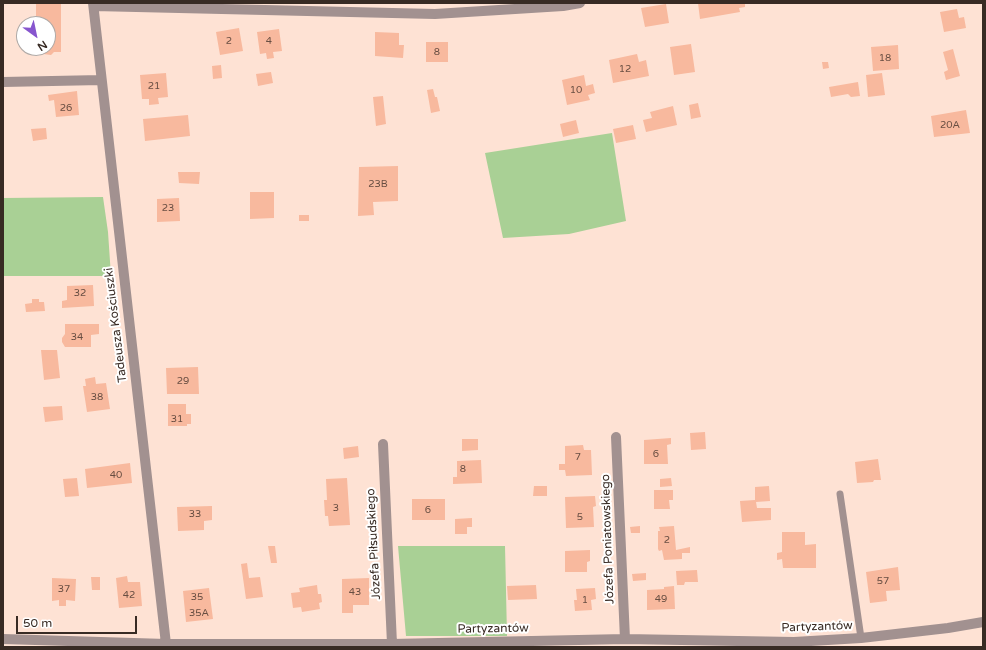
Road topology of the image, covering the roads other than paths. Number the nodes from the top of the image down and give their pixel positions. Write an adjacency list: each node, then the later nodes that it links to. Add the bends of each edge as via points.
1 (580, 3): 2 (street, via 435,14)
2 (93, 4): 3 (street, Tadeusza Kościuszki)
3 (101, 80): 4 (street); 12 (street, Tadeusza Kościuszki)
4 (3, 82)
5 (616, 437): 11 (street, Józefa Poniatowskiego)
6 (383, 444): 13 (street, Józefa Piłsudskiego)
7 (840, 494): 9 (lane)
8 (983, 622): 9 (street, Partyzantów)
9 (861, 638): 11 (street, Partyzantów, via 794,642)
10 (3, 639): 12 (street, Partyzantów)
11 (625, 639): 13 (street, Partyzantów)
12 (166, 644): 13 (street, Partyzantów)
13 (392, 644)

